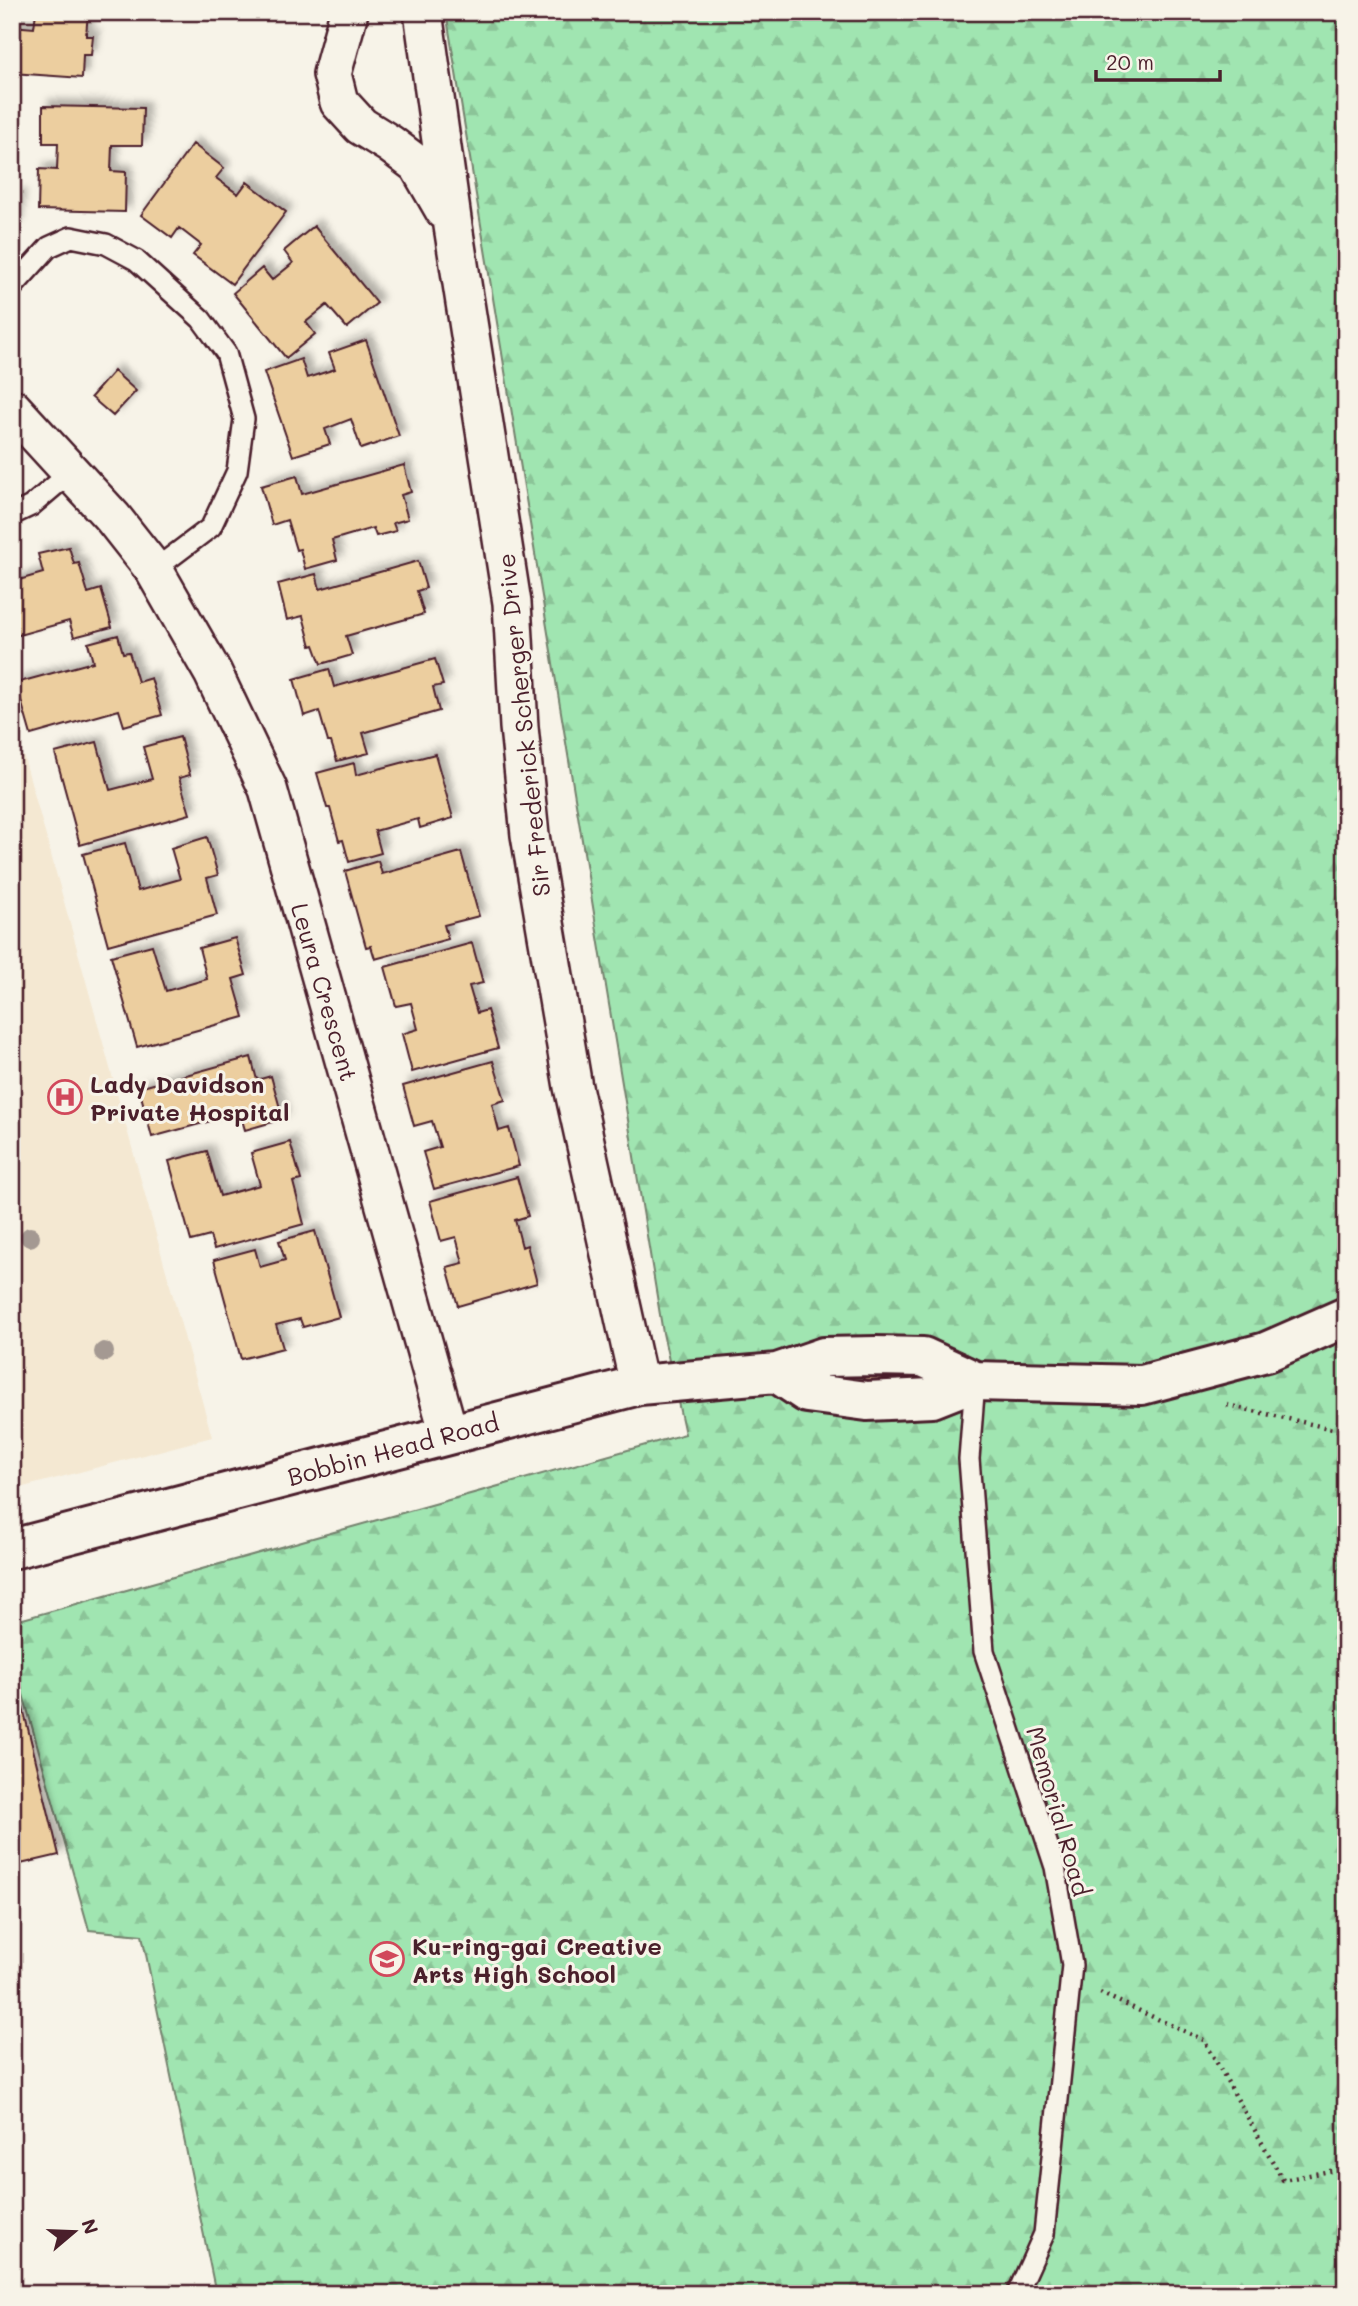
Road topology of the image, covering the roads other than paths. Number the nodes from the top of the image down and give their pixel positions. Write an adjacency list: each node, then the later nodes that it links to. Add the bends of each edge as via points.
1 (349, 12): 3 (street, Sir Frederick Scherger Drive, via 332,74 339,102 361,126 418,165)
2 (423, 12): 3 (street, Sir Frederick Scherger Drive)
3 (453, 226): 11 (street, Sir Frederick Scherger Drive, via 512,603 530,835 573,1087)
4 (12, 288): 8 (lane, via 49,247 71,237 106,244 136,260 201,319 226,353 244,419 237,471 211,527)
5 (12, 408): 6 (street, Leura Crescent)
6 (71, 472): 7 (lane, via 31,506); 8 (street, Leura Crescent)
7 (12, 515)
8 (154, 570): 12 (street, Leura Crescent, via 213,673 268,789)
9 (1346, 1317): 10 (main road, Bobbin Head Road, via 1266,1352 1142,1385)
10 (975, 1381): 11 (main road, Bobbin Head Road, via 932,1398 867,1401 807,1393 777,1373); 14 (lane, Memorial Road, via 969,1459 984,1651 1055,1867 1072,1965 1044,2234)
11 (639, 1385): 12 (main road, Bobbin Head Road)
12 (449, 1434): 13 (main road, Bobbin Head Road)
13 (12, 1549)
14 (1017, 2294)

